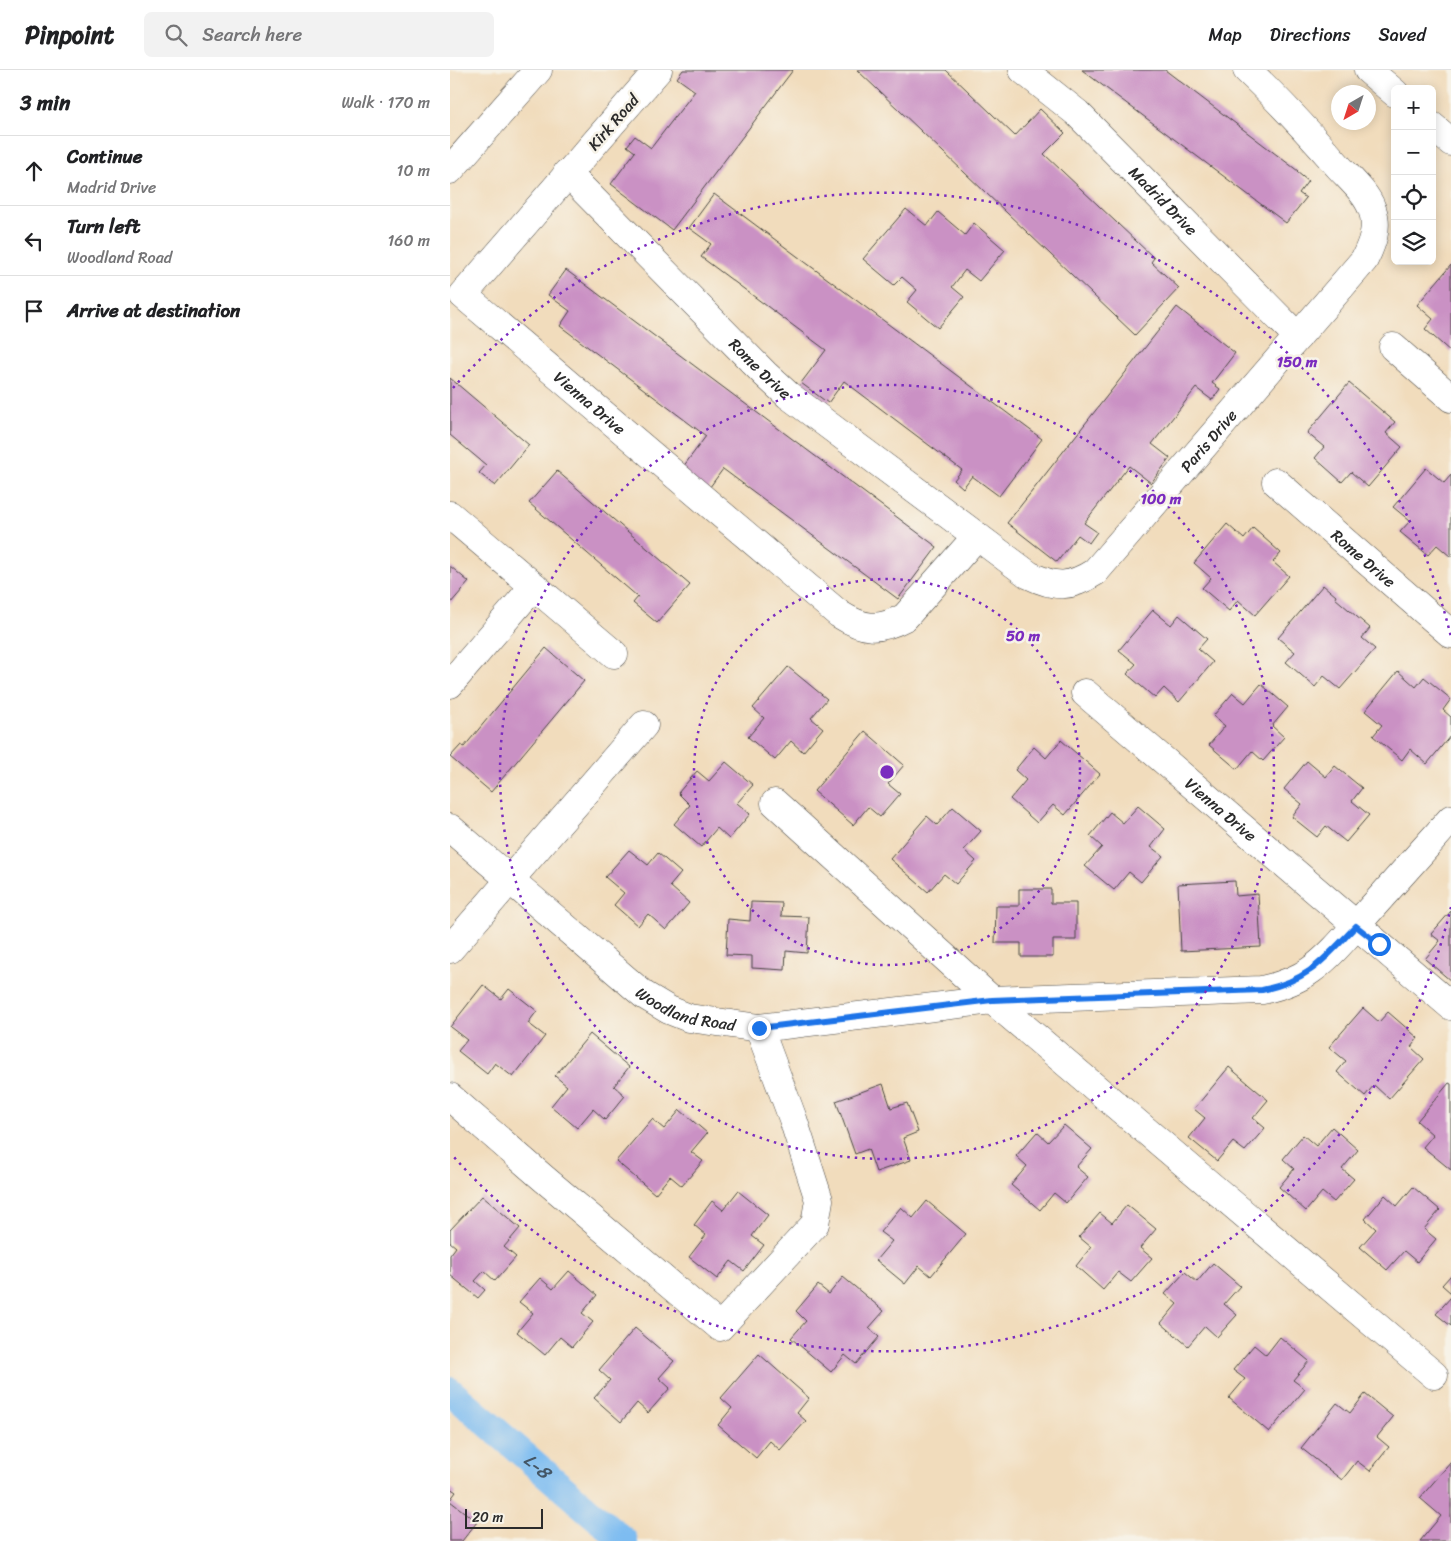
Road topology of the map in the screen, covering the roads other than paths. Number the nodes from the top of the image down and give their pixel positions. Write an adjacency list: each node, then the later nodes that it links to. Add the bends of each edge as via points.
1 (538, 70): 9 (street)
2 (658, 70): 10 (street, Kirk Road)
3 (1023, 70): 12 (street, Madrid Drive, via 1077,112)
4 (1246, 70): 12 (street, Paris Drive, via 1363,193 1372,210 1375,227 1372,245 1364,260)
5 (1368, 70): 6 (street)
6 (1391, 90)
7 (1436, 129): 8 (street)
8 (1451, 142)
9 (450, 170)
10 (568, 174): 11 (street, Vienna Drive); 17 (street, Rome Drive, via 788,395)
11 (456, 290): 17 (street, Vienna Drive, via 854,624 871,628 889,625 905,617)
12 (1298, 337): 17 (street, Paris Drive, via 1096,572 1080,581 1063,585 1045,582)
13 (1393, 347): 14 (street)
14 (1451, 398)
15 (1276, 482): 19 (street, Rome Drive)
16 (450, 514): 18 (street)
17 (976, 536)
18 (534, 586): 20 (street); 21 (street)
19 (1451, 634)
20 (614, 654)
21 (450, 684)
22 (1085, 693): 28 (street, Vienna Drive)
23 (644, 725): 27 (street)
24 (775, 802): 30 (street)
25 (1451, 818): 28 (street, Woodland Road)
26 (450, 828): 27 (street, Woodland Road)
27 (510, 879): 29 (street); 32 (street, Woodland Road, via 644,995 669,1010 689,1018)
28 (1356, 926): 30 (street, Woodland Road, via 1313,970 1298,979 1262,990); 31 (street)
29 (450, 949)
30 (992, 1000): 32 (street, Woodland Road); 34 (street)
31 (1451, 1006)
32 (759, 1028): 33 (street, via 793,1119 818,1200 815,1224 720,1327)
33 (450, 1097)
34 (1434, 1375)

